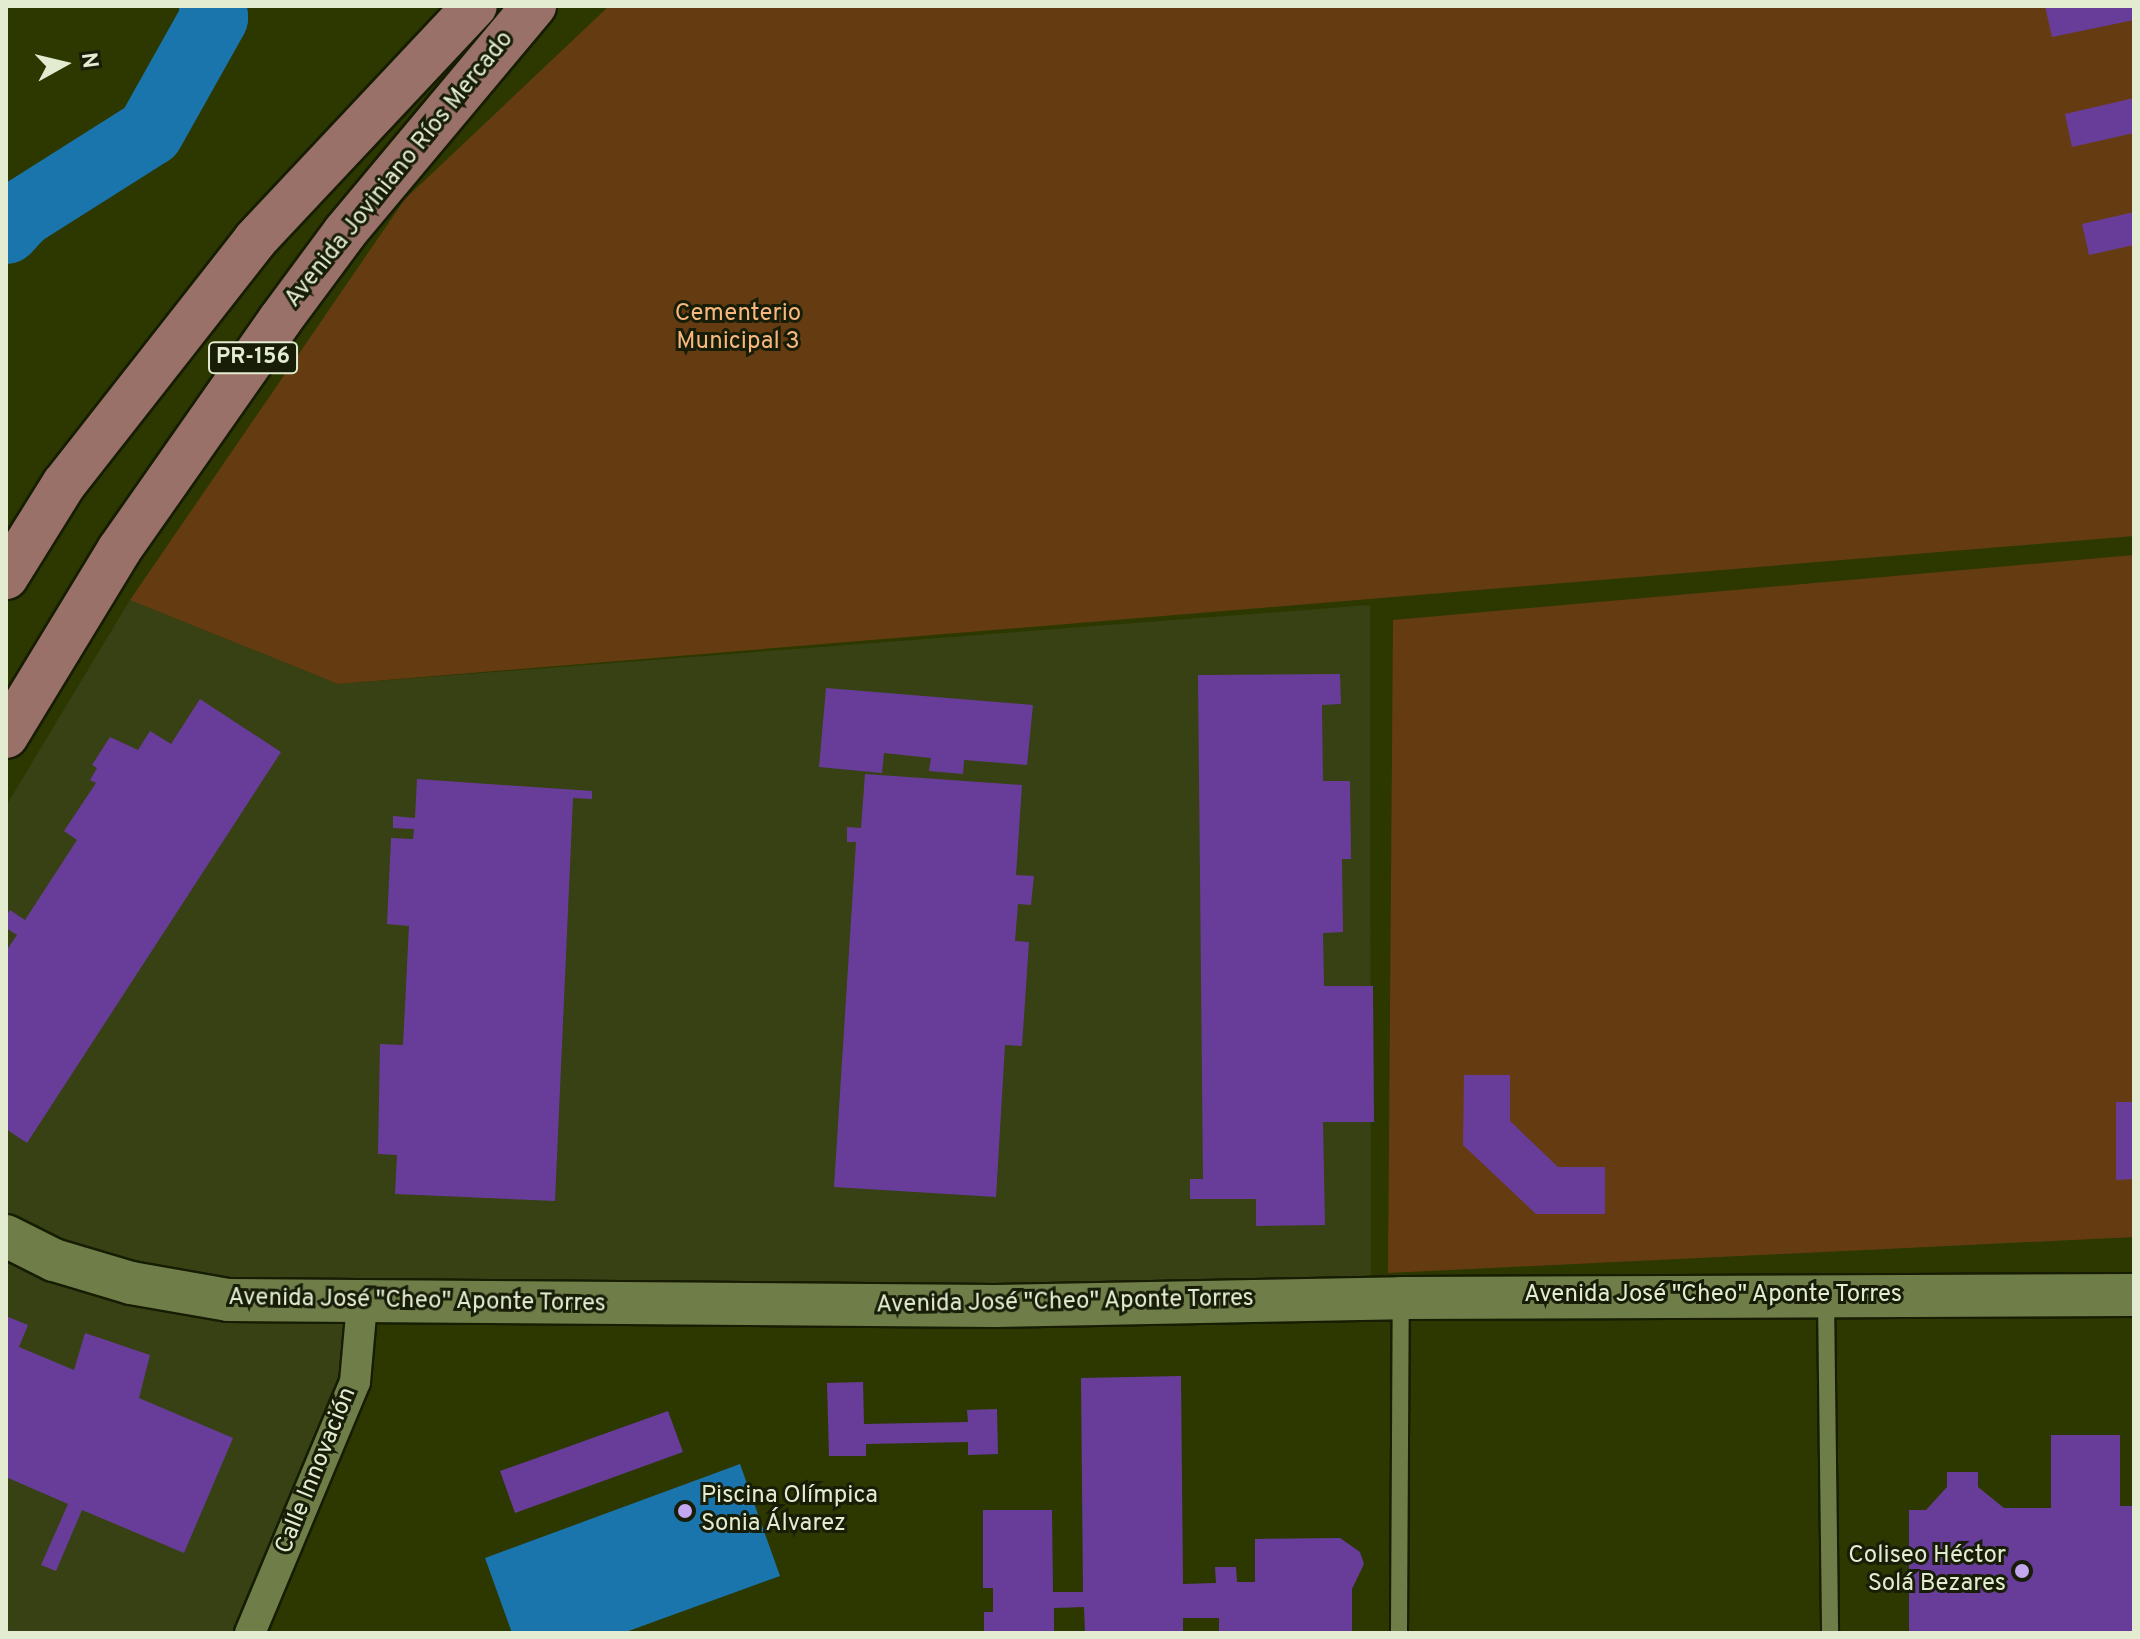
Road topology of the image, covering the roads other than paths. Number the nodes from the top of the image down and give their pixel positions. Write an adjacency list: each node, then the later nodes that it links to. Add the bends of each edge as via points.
1 (475, 6): 3 (main road, Avenida Joviniano Ríos Mercado / PR-156, via 255,240 64,484)
2 (534, 6): 4 (main road, Avenida Joviniano Ríos Mercado / PR-156, via 345,232 280,320 119,550)
3 (6, 577)
4 (6, 736)
5 (6, 1236): 9 (street, Avenida José "Cheo" Aponte Torres, via 54,1260 131,1283 228,1300)
6 (2134, 1295): 7 (street, Avenida José "Cheo" Aponte Torres)
7 (1826, 1296): 8 (street, Avenida José "Cheo" Aponte Torres); 12 (lane)
8 (1401, 1298): 9 (street, Avenida José "Cheo" Aponte Torres, via 995,1306); 11 (lane)
9 (362, 1304): 10 (street, Calle Innovación, via 355,1382)
10 (250, 1633)
11 (1399, 1633)
12 (1830, 1633)

